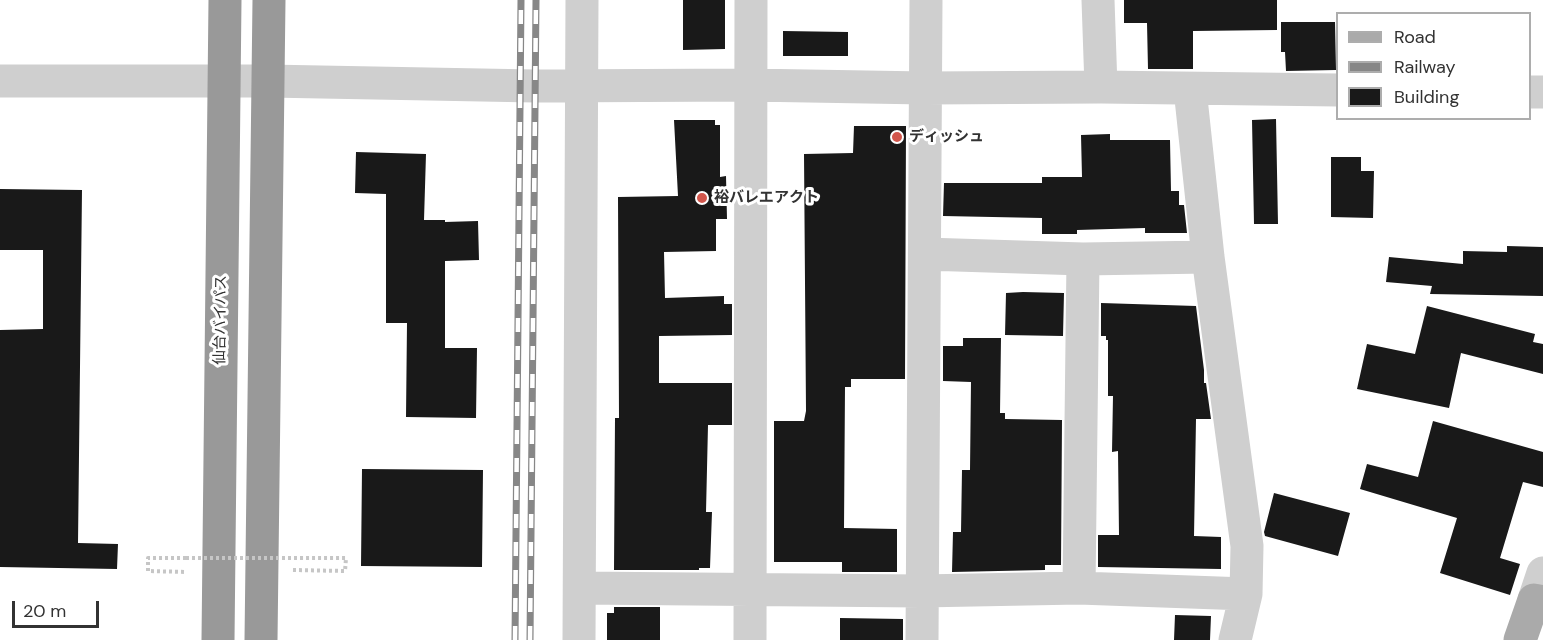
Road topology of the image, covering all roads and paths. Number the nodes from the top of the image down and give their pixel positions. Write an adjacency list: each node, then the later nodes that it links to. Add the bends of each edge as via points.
1 (225, 0): 9 (highway, 仙台バイパス)
2 (269, 0): 8 (highway)
3 (582, 0): 10 (street)
4 (751, 0): 11 (street)
5 (926, 0): 13 (street)
6 (1098, 0): 12 (street)
7 (0, 81): 9 (street)
8 (268, 81): 9 (street); 10 (street); 28 (highway)
9 (223, 83): 27 (highway, 仙台バイパス)
10 (581, 84): 11 (street); 21 (street)
11 (750, 85): 13 (street); 23 (street)
12 (1101, 87): 13 (street); 14 (street)
13 (925, 88): 16 (street)
14 (1190, 89): 15 (street); 17 (street)
15 (1336, 90)
16 (925, 254): 18 (street); 24 (street)
17 (1208, 257): 18 (street); 26 (street, via 1247,546)
18 (1083, 259): 22 (street)
19 (284, 569): 20 (path, bridge, via 345,571 346,558 148,558 148,571)
20 (190, 573)
21 (580, 588): 23 (street); 29 (street)
22 (1079, 588): 24 (street); 26 (street)
23 (751, 590): 24 (street); 30 (street)
24 (921, 591): 31 (street)
25 (1540, 592): 33 (main road)
26 (1246, 594): 32 (street)
27 (218, 640)
28 (261, 640)
29 (579, 640)
30 (750, 640)
31 (922, 640)
32 (1235, 640)
33 (1520, 640)

